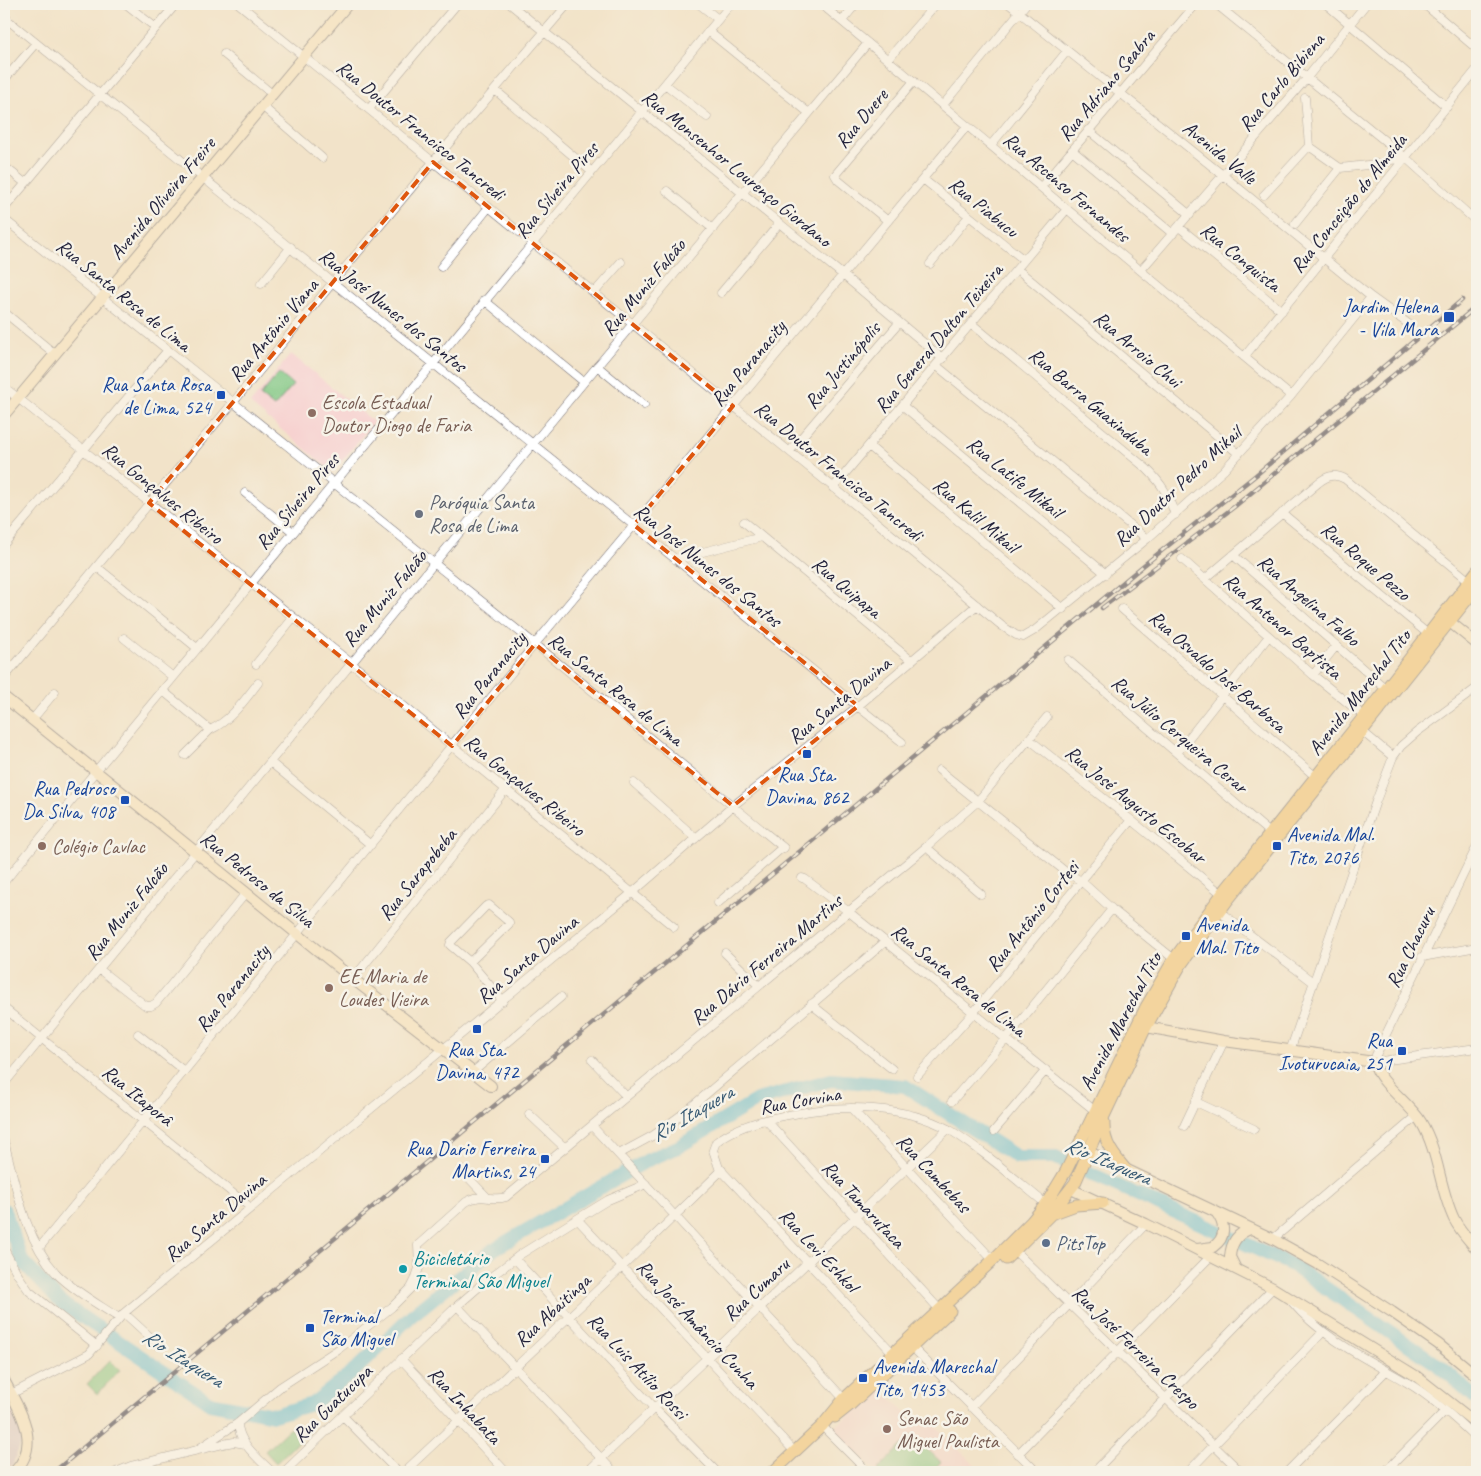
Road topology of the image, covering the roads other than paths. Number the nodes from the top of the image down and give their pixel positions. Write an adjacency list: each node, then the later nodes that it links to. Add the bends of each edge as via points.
1 (126, 4): 25 (street)
2 (176, 4): 25 (street)
3 (239, 4): 33 (street, Rua Doutor Francisco Tancredi)
4 (348, 4): 33 (street, Avenida Oliveira Freire)
5 (457, 4): 48 (street)
6 (510, 4): 27 (street, Rua Monsenhor Lourenço Giordano)
7 (568, 4): 27 (street, Rua Antônio Viana)
8 (699, 4): 22 (street)
9 (731, 4): 22 (street, Rua Silveira Pires)
10 (821, 4): 23 (street, Rua Ascenso Fernandes)
11 (856, 4): 23 (street)
12 (936, 4): 34 (street)
13 (1009, 4): 20 (street, Avenida Valle)
14 (1026, 4): 20 (street)
15 (1196, 4): 42 (street, Rua Adriano Seabra)
16 (1216, 4): 36 (street)
17 (1326, 4): 24 (street)
18 (1366, 4): 24 (street, Rua Carlo Bibiena)
19 (1424, 4): 30 (street)
20 (1019, 12): 31 (street, Avenida Valle); 45 (street)
21 (4, 17): 28 (street, Rua José Nunes dos Santos)
22 (718, 20): 26 (street, Rua Silveira Pires)
23 (842, 21): 29 (street, Rua Ascenso Fernandes)
24 (1350, 23): 36 (street, Rua Carlo Bibiena); 47 (street)
25 (156, 28): 41 (street)
26 (708, 31): 39 (street, Rua Silveira Pires); 50 (street)
27 (544, 32): 40 (street, Rua Antônio Viana); 49 (street, Rua Monsenhor Lourenço Giordano)
28 (36, 42): 37 (street); 41 (street, Rua José Nunes dos Santos)
29 (868, 43): 34 (street, Rua Ascenso Fernandes); 50 (street, Rua Muniz Falcão)
30 (1477, 49)
31 (1067, 51): 42 (street, Avenida Valle); 54 (street)
32 (224, 54): 43 (street)
33 (304, 56): 43 (street, Avenida Oliveira Freire); 48 (street, Rua Doutor Francisco Tancredi)
34 (888, 59): 38 (street, Rua Ascenso Fernandes)
35 (1477, 69): 47 (street, Rua Conceição do Almeida)
36 (1306, 78): 58 (street); 63 (street, Rua Carlo Bibiena)
37 (4, 80)
38 (914, 81): 45 (street, Rua Ascenso Fernandes); 77 (street, Rua Duere, via 836,174)
39 (665, 84): 49 (street, Rua Silveira Pires); 51 (street)
40 (495, 90): 59 (street, Rua Antônio Viana); 62 (street)
41 (100, 93): 64 (street, Rua José Nunes dos Santos); 66 (street)
42 (1120, 93): 53 (street, Rua Adriano Seabra); 63 (street, Avenida Valle)
43 (272, 94): 46 (street, Avenida Oliveira Freire)
44 (1305, 98): 55 (street)
45 (943, 105): 52 (street, Rua Ascenso Fernandes)
46 (262, 106): 57 (street); 64 (street, Avenida Oliveira Freire)
47 (1447, 107): 58 (street, Rua Conceição do Almeida)
48 (369, 109): 59 (street, Rua Doutor Francisco Tancredi)
49 (642, 112): 62 (street, Rua Silveira Pires); 69 (street, Rua Monsenhor Lourenço Giordano)
50 (809, 113): 69 (street, Rua Muniz Falcão)
51 (707, 117)
52 (967, 126): 54 (street, Rua Ascenso Fernandes); 65 (street, Rua Paranacity)
53 (1088, 130): 56 (street, Rua Adriano Seabra); 74 (street)
54 (991, 145): 67 (street, Rua Ascenso Fernandes)
55 (1308, 146): 61 (street); 70 (street)
56 (1072, 150): 67 (street, Rua Adriano Seabra); 83 (street)
57 (322, 158)
58 (1406, 158): 61 (street); 78 (street); 86 (street, Rua Conceição do Almeida)
59 (433, 162): 71 (street, Rua Doutor Francisco Tancredi); 94 (street, Rua Antônio Viana)
60 (4, 166): 66 (street)
61 (1340, 168): 80 (street)
62 (592, 172): 84 (street, Rua Silveira Pires)
63 (1224, 176): 74 (street, Rua Carlo Bibiena); 86 (street, Avenida Valle)
64 (203, 177): 85 (street, Rua José Nunes dos Santos); 98 (street, Avenida Oliveira Freire)
65 (923, 179): 75 (street, Rua Piabucu); 77 (street, Rua Paranacity)
66 (25, 183): 72 (street)
67 (1041, 187): 73 (street, Rua Ascenso Fernandes)
68 (668, 191): 82 (street)
69 (743, 194): 79 (street, Rua Monsenhor Lourenço Giordano); 82 (street, Rua Muniz Falcão)
70 (1264, 195)
71 (489, 207): 84 (street, Rua Doutor Francisco Tancredi); 90 (street)
72 (4, 209)
73 (1067, 209): 87 (street, Rua General Dalton Teixeira); 92 (street, Rua Ascenso Fernandes)
74 (1190, 215): 81 (street, Rua Carlo Bibiena)
75 (968, 216): 87 (street, Rua Piabucu); 89 (street)
76 (4, 219): 98 (street, Rua Santa Rosa de Lima)
77 (888, 221): 93 (street, Rua Paranacity)
78 (1477, 222)
79 (779, 224): 93 (street, Rua Monsenhor Lourenço Giordano); 97 (street)
80 (1295, 224)
81 (1180, 227): 83 (street, Rua Carlo Bibiena); 101 (street, Rua Conquista)
82 (712, 229): 104 (street, Rua Muniz Falcão)
83 (1173, 234): 92 (street, Rua Carlo Bibiena)
84 (533, 244): 96 (street, Rua Doutor Francisco Tancredi); 100 (street, Rua Silveira Pires)
85 (291, 247): 94 (street, Rua José Nunes dos Santos); 95 (street)
86 (1324, 259): 99 (street, Avenida Valle); 101 (street, Rua Conceição do Almeida)
87 (1024, 260): 91 (street, Rua General Dalton Teixeira)
88 (621, 262): 96 (street)
89 (930, 264)
90 (441, 267)
91 (1017, 269): 105 (street, Rua General Dalton Teixeira); 127 (street, Rua Arroio Chui)
92 (1141, 270): 109 (street, Rua Ascenso Fernandes)
93 (843, 275): 103 (street, Rua Monsenhor Lourenço Giordano); 120 (street, Rua Paranacity)
94 (334, 283): 111 (street, Rua José Nunes dos Santos); 118 (street, Rua Antônio Viana)
95 (261, 284)
96 (594, 293): 104 (street, Rua Doutor Francisco Tancredi)
97 (721, 293)
98 (102, 297): 107 (street, Rua Santa Rosa de Lima); 108 (street, Avenida Oliveira Freire)
99 (1370, 297): 106 (street, Avenida Valle); 116 (street, Rua Doutor Pedro Mikail)
100 (484, 300): 111 (street, Rua Silveira Pires); 114 (street)
101 (1282, 311): 109 (street, Rua Conceição do Almeida)
102 (4, 312): 108 (street)
103 (899, 323): 110 (street, Rua Monsenhor Lourenço Giordano); 126 (street, Rua Justinópolis)
104 (633, 324): 112 (street, Rua Muniz Falcão); 120 (street, Rua Doutor Francisco Tancredi)
105 (972, 324): 110 (street, Rua General Dalton Teixeira); 133 (street, Rua Barra Guaxinduba, via 1147,469 1162,484)
106 (1410, 325)
107 (168, 350): 118 (street, Rua Santa Rosa de Lima); 125 (street)
108 (55, 354): 117 (street, Avenida Oliveira Freire)
109 (1244, 357): 116 (street, Rua Ascenso Fernandes)
110 (943, 359): 113 (street, Rua General Dalton Teixeira)
111 (433, 364): 123 (street, Rua José Nunes dos Santos); 128 (street, Rua Silveira Pires)
112 (598, 366): 114 (street, Rua Muniz Falcão); 119 (street)
113 (937, 366): 121 (street, Rua General Dalton Teixeira); 138 (street)
114 (584, 382): 123 (street, Rua Muniz Falcão)
115 (4, 387): 117 (street, Rua Gonçalves Ribeiro)
116 (1290, 396): 127 (street, Rua Doutor Pedro Mikail)
117 (18, 398): 122 (street, Avenida Oliveira Freire); 125 (street, Rua Gonçalves Ribeiro)
118 (233, 403): 128 (street, Rua Santa Rosa de Lima); 131 (street, Rua Antônio Viana)
119 (644, 405)
120 (733, 406): 126 (street, Rua Doutor Francisco Tancredi); 135 (street, Rua Paranacity)
121 (903, 406): 124 (street, Rua General Dalton Teixeira); 146 (street, Rua Latife Mikail)
122 (4, 414)
123 (533, 444): 135 (street, Rua José Nunes dos Santos); 143 (street, Rua Muniz Falcão)
124 (869, 446): 129 (street, Rua General Dalton Teixeira); 151 (street, Rua Kalil Mikail)
125 (82, 450): 131 (street, Rua Gonçalves Ribeiro); 139 (street)
126 (790, 451): 129 (street, Rua Doutor Francisco Tancredi)
127 (1239, 454): 133 (street, Rua Doutor Pedro Mikail)
128 (333, 484): 136 (street, Rua Silveira Pires); 143 (street, Rua Santa Rosa de Lima)
129 (833, 488): 150 (street, Rua Doutor Francisco Tancredi)
130 (245, 493): 136 (street)
131 (150, 503): 144 (street, Rua Antônio Viana); 148 (street, Rua Gonçalves Ribeiro)
132 (1282, 513): 140 (street); 149 (street, via 1325,478 1331,475 1340,477); 155 (street, Rua Roque Pezzo)
133 (1175, 515): 138 (street, Rua Doutor Pedro Mikail)
134 (744, 522): 137 (street, Rua Quipapa)
135 (634, 525): 141 (street, Rua José Nunes dos Santos); 158 (street, Rua Paranacity)
136 (292, 532): 148 (street, Rua Silveira Pires)
137 (762, 537): 141 (street); 163 (street, Rua Quipapa)
138 (1147, 539): 146 (street, Rua Doutor Pedro Mikail)
139 (4, 544)
140 (1233, 555): 147 (street); 160 (street, Rua Angelina Falbo)
141 (675, 559): 176 (street, Rua José Nunes dos Santos)
142 (1182, 559): 147 (street, Rua Antenor Baptista)
143 (434, 563): 158 (street, Rua Santa Rosa de Lima); 164 (street, Rua Muniz Falcão)
144 (97, 567): 161 (street); 168 (street, Rua Antônio Viana)
145 (1477, 571): 149 (main road, Avenida Marechal Tito)
146 (1106, 574): 151 (street, Rua Doutor Pedro Mikail)
147 (1205, 579): 156 (street, Rua Antenor Baptista)
148 (250, 584): 153 (street, Rua Gonçalves Ribeiro); 161 (street, Rua Silveira Pires)
149 (1475, 585): 154 (main road, Avenida Marechal Tito)
150 (977, 605): 151 (street, Rua Doutor Pedro Mikail, via 1010,632 1023,637); 163 (street, Rua Santa Davina)
151 (1063, 609)
152 (1122, 609): 174 (street, Rua Osvaldo José Barbosa)
153 (293, 618): 164 (street, Rua Gonçalves Ribeiro); 165 (street)
154 (1446, 619): 155 (main road, Avenida Marechal Tito); 159 (street); 181 (main road, Avenida Marechal Tito)
155 (1428, 634): 171 (main road, Avenida Marechal Tito)
156 (1269, 636): 166 (street, Rua Antenor Baptista); 174 (street)
157 (124, 638): 167 (street)
158 (535, 644): 184 (street, Rua Paranacity); 195 (street, Rua Santa Rosa de Lima)
159 (1477, 644)
160 (1336, 646): 166 (street); 171 (street, Rua Angelina Falbo)
161 (197, 648): 167 (street, Rua Silveira Pires)
162 (1068, 660): 185 (street, Rua Júlio Cerqueira Cerar)
163 (912, 661): 176 (street, Rua Santa Davina)
164 (351, 663): 184 (street, Rua Gonçalves Ribeiro); 188 (street, Rua Muniz Falcão)
165 (256, 664)
166 (1313, 675): 177 (street, Rua Antenor Baptista)
167 (173, 677): 172 (street, Rua Silveira Pires)
168 (4, 678)
169 (258, 683): 180 (street, via 223,724)
170 (1477, 688): 187 (street, via 1417,732)
171 (1386, 689): 177 (main road, Avenida Marechal Tito)
172 (162, 690): 180 (street); 189 (street, Rua Silveira Pires)
173 (55, 692): 179 (street)
174 (1222, 695): 185 (street); 191 (street, Rua Osvaldo José Barbosa)
175 (4, 697): 179 (street, Rua Pedroso da Silva)
176 (858, 706): 183 (street, Rua José Nunes dos Santos); 195 (street, Rua Santa Davina)
177 (1364, 716): 191 (main road, Avenida Marechal Tito)
178 (1047, 717): 182 (street, Rua Dário Ferreira Martins)
179 (32, 720): 189 (street, Rua Pedroso da Silva)
180 (210, 730): 186 (street)
181 (1362, 732): 187 (street); 213 (main road, Avenida Marechal Tito)
182 (1030, 740): 194 (street, Rua Dário Ferreira Martins); 196 (street, Rua José Augusto Escobar)
183 (902, 742)
184 (452, 746): 193 (street, Rua Gonçalves Ribeiro); 199 (street, Rua Paranacity)
185 (1177, 753): 197 (street, Rua Júlio Cerqueira Cerar)
186 (185, 755)
187 (1393, 758): 224 (street)
188 (270, 762): 199 (street); 202 (street, Rua Muniz Falcão)
189 (95, 770): 202 (street, Rua Pedroso da Silva); 205 (street, Rua Silveira Pires)
190 (940, 770): 194 (street)
191 (1316, 777): 197 (main road, Avenida Marechal Tito)
192 (634, 783): 198 (street)
193 (506, 789): 207 (street, Rua Gonçalves Ribeiro); 223 (street, Rua Sarapobeba)
194 (978, 802): 201 (street, Rua Dário Ferreira Martins); 204 (street)
195 (733, 806): 198 (street, Rua Santa Davina); 210 (street, Rua Santa Rosa de Lima, via 783,848)
196 (1131, 820): 204 (street, Rua Antônio Cortesi); 209 (street, Rua José Augusto Escobar)
197 (1270, 833): 209 (main road, Avenida Marechal Tito)
198 (696, 838): 207 (street, Rua Santa Davina)
199 (371, 845): 215 (street, Rua Paranacity)
200 (1477, 846): 219 (street, Rua Chacuru)
201 (926, 847): 208 (street); 212 (street, Rua Dário Ferreira Martins)
202 (196, 852): 206 (street, Rua Pedroso da Silva); 222 (street, Rua Muniz Falcão)
203 (802, 878): 212 (street, Rua Santa Rosa de Lima)
204 (1081, 881): 211 (street); 230 (street, Rua Antônio Cortesi)
205 (4, 882)
206 (246, 893): 215 (street, Rua Pedroso da Silva); 222 (street, via 151,1006 146,1006)
207 (632, 893): 214 (street, Rua Gonçalves Ribeiro); 227 (street, Rua Santa Davina)
208 (981, 894)
209 (1222, 894): 220 (main road, Avenida Marechal Tito)
210 (718, 903)
211 (1112, 909): 220 (street); 234 (street)
212 (849, 912): 216 (street, Rua Santa Rosa de Lima); 225 (street, Rua Dário Ferreira Martins)
213 (1220, 912): 224 (street); 231 (main road, Avenida Marechal Tito, via 1180,966)
214 (674, 927)
215 (298, 934): 223 (street, Rua Pedroso da Silva); 243 (street, Rua Paranacity)
216 (885, 942): 228 (street); 230 (street, Rua Santa Rosa de Lima)
217 (1477, 946): 219 (street)
218 (725, 954): 225 (street)
219 (1422, 958): 240 (street, Rua Chacuru)
220 (1174, 959): 252 (main road, Avenida Marechal Tito, via 1146,1007)
221 (470, 962): 221 (street, via 451,947 451,942 487,905 509,922); 227 (street)
222 (100, 970): 233 (street, Rua Muniz Falcão)
223 (353, 978): 237 (street, Rua Pedroso da Silva)
224 (1313, 982): 238 (street)
225 (759, 986): 248 (street, Rua Dário Ferreira Martins)
226 (561, 997): 244 (street)
227 (503, 1000): 237 (street, Rua Santa Davina)
228 (811, 1004): 241 (street); 265 (street, via 678,1118)
229 (4, 1008): 233 (street, Rua Itaporâ)
230 (973, 1013): 234 (street, Rua Santa Rosa de Lima); 245 (street, Rua Antônio Cortesi)
231 (1146, 1027): 235 (street); 252 (main road, Avenida Marechal Tito)
232 (138, 1034): 243 (street)
233 (42, 1039): 246 (street, Rua Muniz Falcão); 256 (street, Rua Itaporâ)
234 (1006, 1039): 242 (street, Rua Santa Rosa de Lima); 249 (street)
235 (1224, 1041): 238 (street); 250 (street)
236 (1477, 1048): 240 (street)
237 (443, 1050): 244 (street, Rua Pedroso da Silva); 275 (street, Rua Santa Davina)
238 (1290, 1051): 240 (street)
239 (592, 1060): 248 (street)
240 (1374, 1062): 254 (street, via 1379,1074)
241 (892, 1069)
242 (1046, 1070): 252 (street, Rua Santa Rosa de Lima); 261 (street)
243 (184, 1071): 256 (street, Rua Paranacity)
244 (473, 1072): 247 (street, Rua Pedroso da Silva)
245 (917, 1076)
246 (4, 1084)
247 (491, 1086)
248 (626, 1096): 257 (street, Rua Dário Ferreira Martins)
249 (952, 1101)
250 (1196, 1102): 258 (street); 259 (street)
251 (851, 1108): 255 (street, Rua Corvina, via 836,1107); 260 (street, Rua Corvina, via 902,1114); 267 (street, Rua Cambebas)
252 (1099, 1113): 264 (main road, Avenida Marechal Tito); 266 (main road, Avenida Marechal Tito); 270 (main road, via 1107,1145)
253 (529, 1114): 263 (street)
254 (1417, 1116): 283 (street); 288 (street, via 1431,1142 1454,1219)
255 (766, 1120): 269 (street, Rua Corvina, via 716,1142 713,1150); 279 (street, Rua Tamarutaca)
256 (144, 1121): 275 (street, Rua Itaporâ); 284 (street, Rua Paranacity)
257 (592, 1126): 263 (street, Rua Dário Ferreira Martins); 265 (street)
258 (1184, 1126)
259 (1254, 1129)
260 (948, 1130): 267 (street, Rua Cumaru); 276 (street, Rua Corvina, via 982,1152)
261 (994, 1131)
262 (4, 1141): 284 (street)
263 (565, 1148): 273 (street, Rua Dário Ferreira Martins, via 506,1197)
264 (1075, 1152): 266 (street); 271 (main road, Avenida Marechal Tito)
265 (621, 1156): 272 (street)
266 (1088, 1156): 270 (street); 271 (main road, Avenida Marechal Tito)
267 (907, 1168): 279 (street, Rua Cumaru); 291 (street, Rua Cambebas)
268 (461, 1170): 273 (street)
269 (722, 1170): 278 (street, Rua Abaitinga); 292 (street, Rua Levi Eshkol)
270 (1127, 1171): 277 (street)
271 (1068, 1180): 274 (street); 276 (main road, Avenida Marechal Tito)
272 (644, 1181): 278 (street); 280 (street)
273 (486, 1196): 323 (street, Rua Dário Ferreira Martins, via 466,1202 418,1245 419,1268 411,1288 392,1307 340,1348 280,1387)
274 (1102, 1203): 276 (main road); 281 (street)
275 (251, 1208): 302 (street, Rua Santa Davina)
276 (1048, 1210): 285 (main road, Avenida Marechal Tito)
277 (1216, 1211): 282 (street); 287 (street, via 1224,1228 1221,1239 1209,1249)
278 (675, 1216): 293 (street, Rua Abaitinga); 299 (street)
279 (855, 1218): 292 (street, Rua Cumaru); 300 (street, Rua Tamarutaca)
280 (577, 1219): 290 (street); 293 (street, Rua José Amâncio Cunha)
281 (1146, 1224): 287 (street); 297 (street)
282 (1250, 1228): 283 (street); 294 (street, via 1238,1235 1230,1252)
283 (1273, 1239): 314 (street, via 1353,1286 1438,1344)
284 (38, 1248): 302 (street, via 48,1264 69,1285)
285 (1011, 1248): 291 (main road, Avenida Marechal Tito); 297 (street, Rua José Ferreira Crespo); 307 (main road, Avenida Marechal Tito)
286 (4, 1249): 305 (street, via 29,1291)
287 (1194, 1249): 289 (street)
288 (1477, 1250)
289 (1210, 1257): 294 (street); 308 (street)
290 (515, 1258): 298 (street, Rua Guatucupa); 301 (street, Rua Luis Atílio Rossi)
291 (994, 1260): 300 (main road, Avenida Marechal Tito)
292 (808, 1262): 299 (street, Rua Cumaru); 309 (street, Rua Levi Eshkol)
293 (622, 1267): 301 (street, Rua Abaitinga); 310 (street, Rua José Amâncio Cunha)
294 (1236, 1269): 295 (street)
295 (1273, 1288): 296 (street); 317 (street)
296 (1287, 1296): 304 (street); 325 (street, via 1416,1376)
297 (1070, 1305): 308 (street, Rua José Ferreira Crespo); 319 (street)
298 (457, 1306): 311 (street, Rua Guatucupa); 312 (street)
299 (760, 1308): 310 (street, Rua Cumaru); 318 (street)
300 (940, 1310): 303 (main road, Avenida Marechal Tito)
301 (569, 1316): 312 (street, Rua Abaitinga); 320 (street, Rua Luis Atílio Rossi)
302 (119, 1318): 305 (street, Rua Santa Davina); 306 (street)
303 (923, 1325): 307 (main road); 309 (main road, Avenida Marechal Tito)
304 (1323, 1332): 313 (street); 329 (street)
305 (99, 1343): 316 (street, Rua Santa Davina, via 77,1361)
306 (160, 1346)
307 (912, 1347): 319 (street); 326 (main road, Avenida Marechal Tito, via 850,1405)
308 (1118, 1352): 317 (street, Rua José Ferreira Crespo); 332 (street)
309 (893, 1353): 318 (main road, Avenida Marechal Tito)
310 (707, 1358): 320 (street, Rua Cumaru); 331 (street, Rua José Amâncio Cunha)
311 (401, 1359): 322 (street, Rua Guatucupa); 324 (street, Rua Inhabata)
312 (515, 1367): 324 (street, Rua Abaitinga); 333 (street)
313 (1386, 1371): 321 (street, via 1410,1384); 351 (street)
314 (1477, 1376)
315 (4, 1380): 316 (street)
316 (11, 1394): 335 (street, via 24,1420 28,1440 24,1459)
317 (1166, 1398): 329 (street, Rua José Ferreira Crespo); 348 (street)
318 (844, 1399): 326 (main road, Avenida Marechal Tito, via 842,1407)
319 (971, 1407): 332 (street)
320 (654, 1408): 333 (street, Rua Cumaru); 344 (street, Rua Luis Atílio Rossi)
321 (1445, 1411): 327 (street); 352 (street)
322 (343, 1416): 338 (street, Rua Guatucupa); 339 (street)
323 (240, 1421): 328 (street, via 239,1433); 330 (street)
324 (458, 1421): 340 (street, Rua Abaitinga); 341 (street, Rua Inhabata)
325 (1477, 1424)
326 (822, 1426): 331 (main road, Avenida Marechal Tito); 346 (street)
327 (1477, 1439)
328 (246, 1444): 330 (street, via 234,1442); 337 (street)
329 (1214, 1446): 349 (street); 350 (street, Rua José Ferreira Crespo)
330 (198, 1449): 334 (street)
331 (795, 1452): 345 (main road, Avenida Marechal Tito)
332 (1018, 1454): 347 (street)
333 (601, 1458): 342 (street, Rua Cumaru); 343 (street)
334 (133, 1469): 336 (street)
335 (14, 1472)
336 (116, 1472)
337 (272, 1472)
338 (284, 1472)
339 (398, 1472)
340 (404, 1472)
341 (506, 1472)
342 (586, 1472)
343 (614, 1472)
344 (717, 1472)
345 (773, 1472)
346 (868, 1472)
347 (1037, 1472)
348 (1094, 1472)
349 (1188, 1472)
350 (1241, 1472)
351 (1287, 1472)
352 (1385, 1472)

